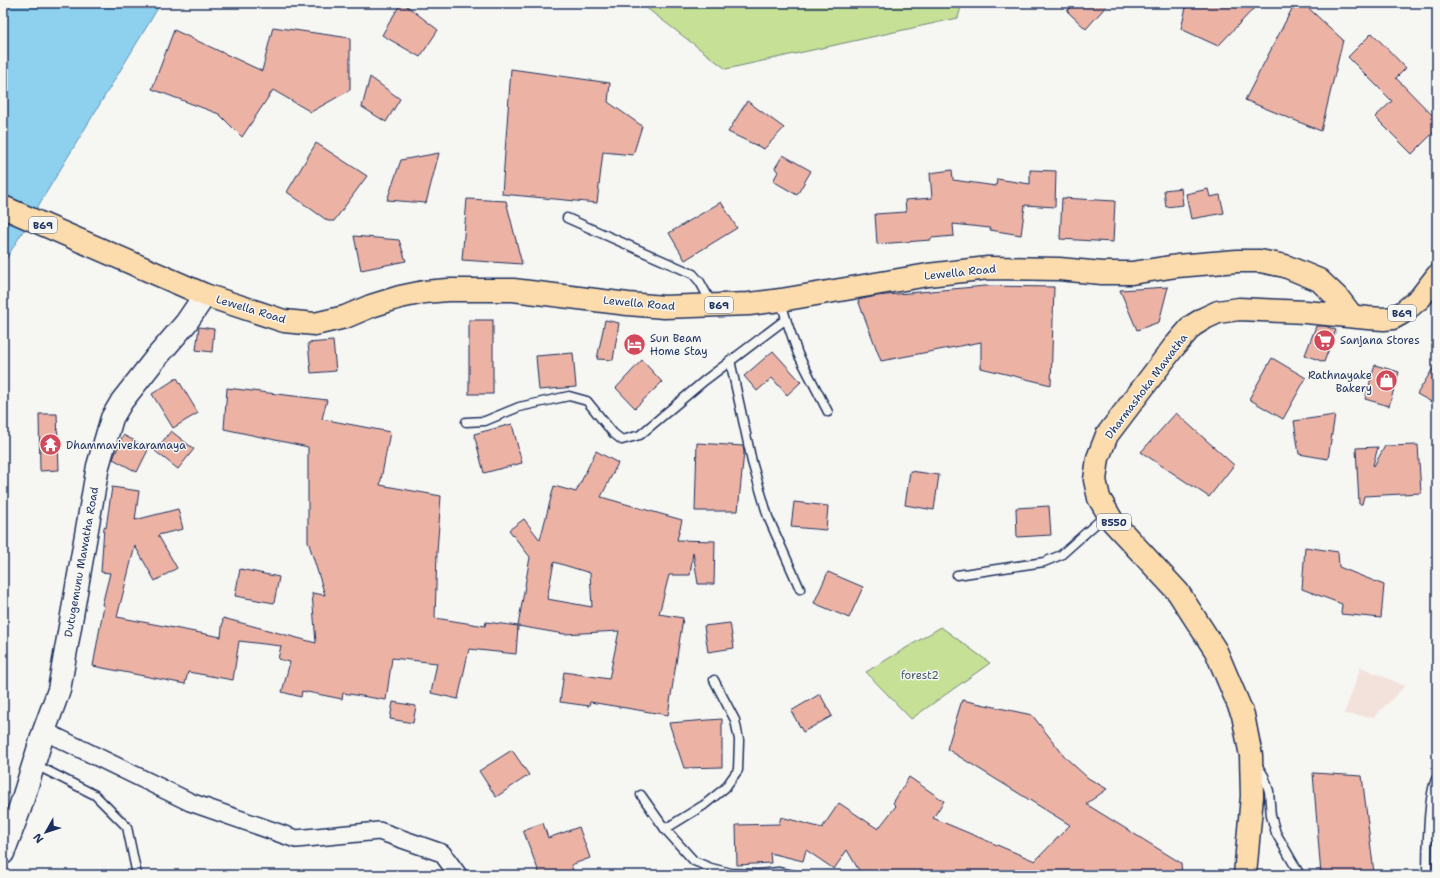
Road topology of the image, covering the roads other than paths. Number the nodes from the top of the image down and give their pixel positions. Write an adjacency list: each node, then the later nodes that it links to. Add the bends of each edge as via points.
1 (3, 207): 4 (main road, Lewella Road / B69)
2 (567, 218): 5 (lane, via 693,274)
3 (1437, 276): 7 (main road, B69, via 1420,298 1393,318)
4 (205, 295): 5 (main road, Lewella Road / B69, via 284,321 315,324 345,317 400,297 448,290 513,290 664,307); 15 (street, Dutugemunu Mawatha Road, via 186,323 122,401 112,418 98,466 60,690)
5 (713, 305): 6 (main road, Lewella Road / B69, via 749,304)
6 (783, 310): 7 (main road, Lewella Road / B69, via 928,275 980,268 1059,269 1102,274 1132,273 1207,263 1260,261 1284,266 1319,280); 8 (lane); 9 (lane, via 798,354)
7 (1352, 316): 11 (main road, Dharmashoka Mawatha / B550, via 1239,309 1218,312 1192,326 1107,435 1098,458 1095,480)
8 (730, 360): 10 (lane, via 640,435 629,439 622,440 613,433 586,401 569,396 519,406 485,421); 13 (lane, via 752,462 768,517)
9 (828, 412)
10 (466, 422)
11 (1108, 513): 12 (lane, via 1061,555 1044,562); 16 (main road, Dharmashoka Mawatha / B550, via 1113,522 1178,592 1216,651 1242,715)
12 (957, 575)
13 (800, 589)
14 (714, 680): 20 (lane, via 735,720 739,740 738,770 725,788 704,805)
15 (44, 731): 17 (street, Dutugemunu Mawatha Road); 23 (street, via 190,802 296,839 379,831 442,853)
16 (1251, 756): 25 (main road, Dharmashoka Mawatha / B550, via 1252,796); 26 (lane, via 1270,791 1271,816 1276,833)
17 (34, 764): 21 (street, Dutugemunu Mawatha Road); 22 (lane, via 95,795 127,827)
18 (1437, 778): 27 (lane, via 1432,795)
19 (641, 795): 20 (lane)
20 (665, 829): 24 (lane, via 694,861 711,868 731,873 778,872)
21 (3, 853)
22 (138, 875)
23 (458, 875)
24 (794, 875)
25 (1245, 875)
26 (1300, 875)
27 (1427, 875)

